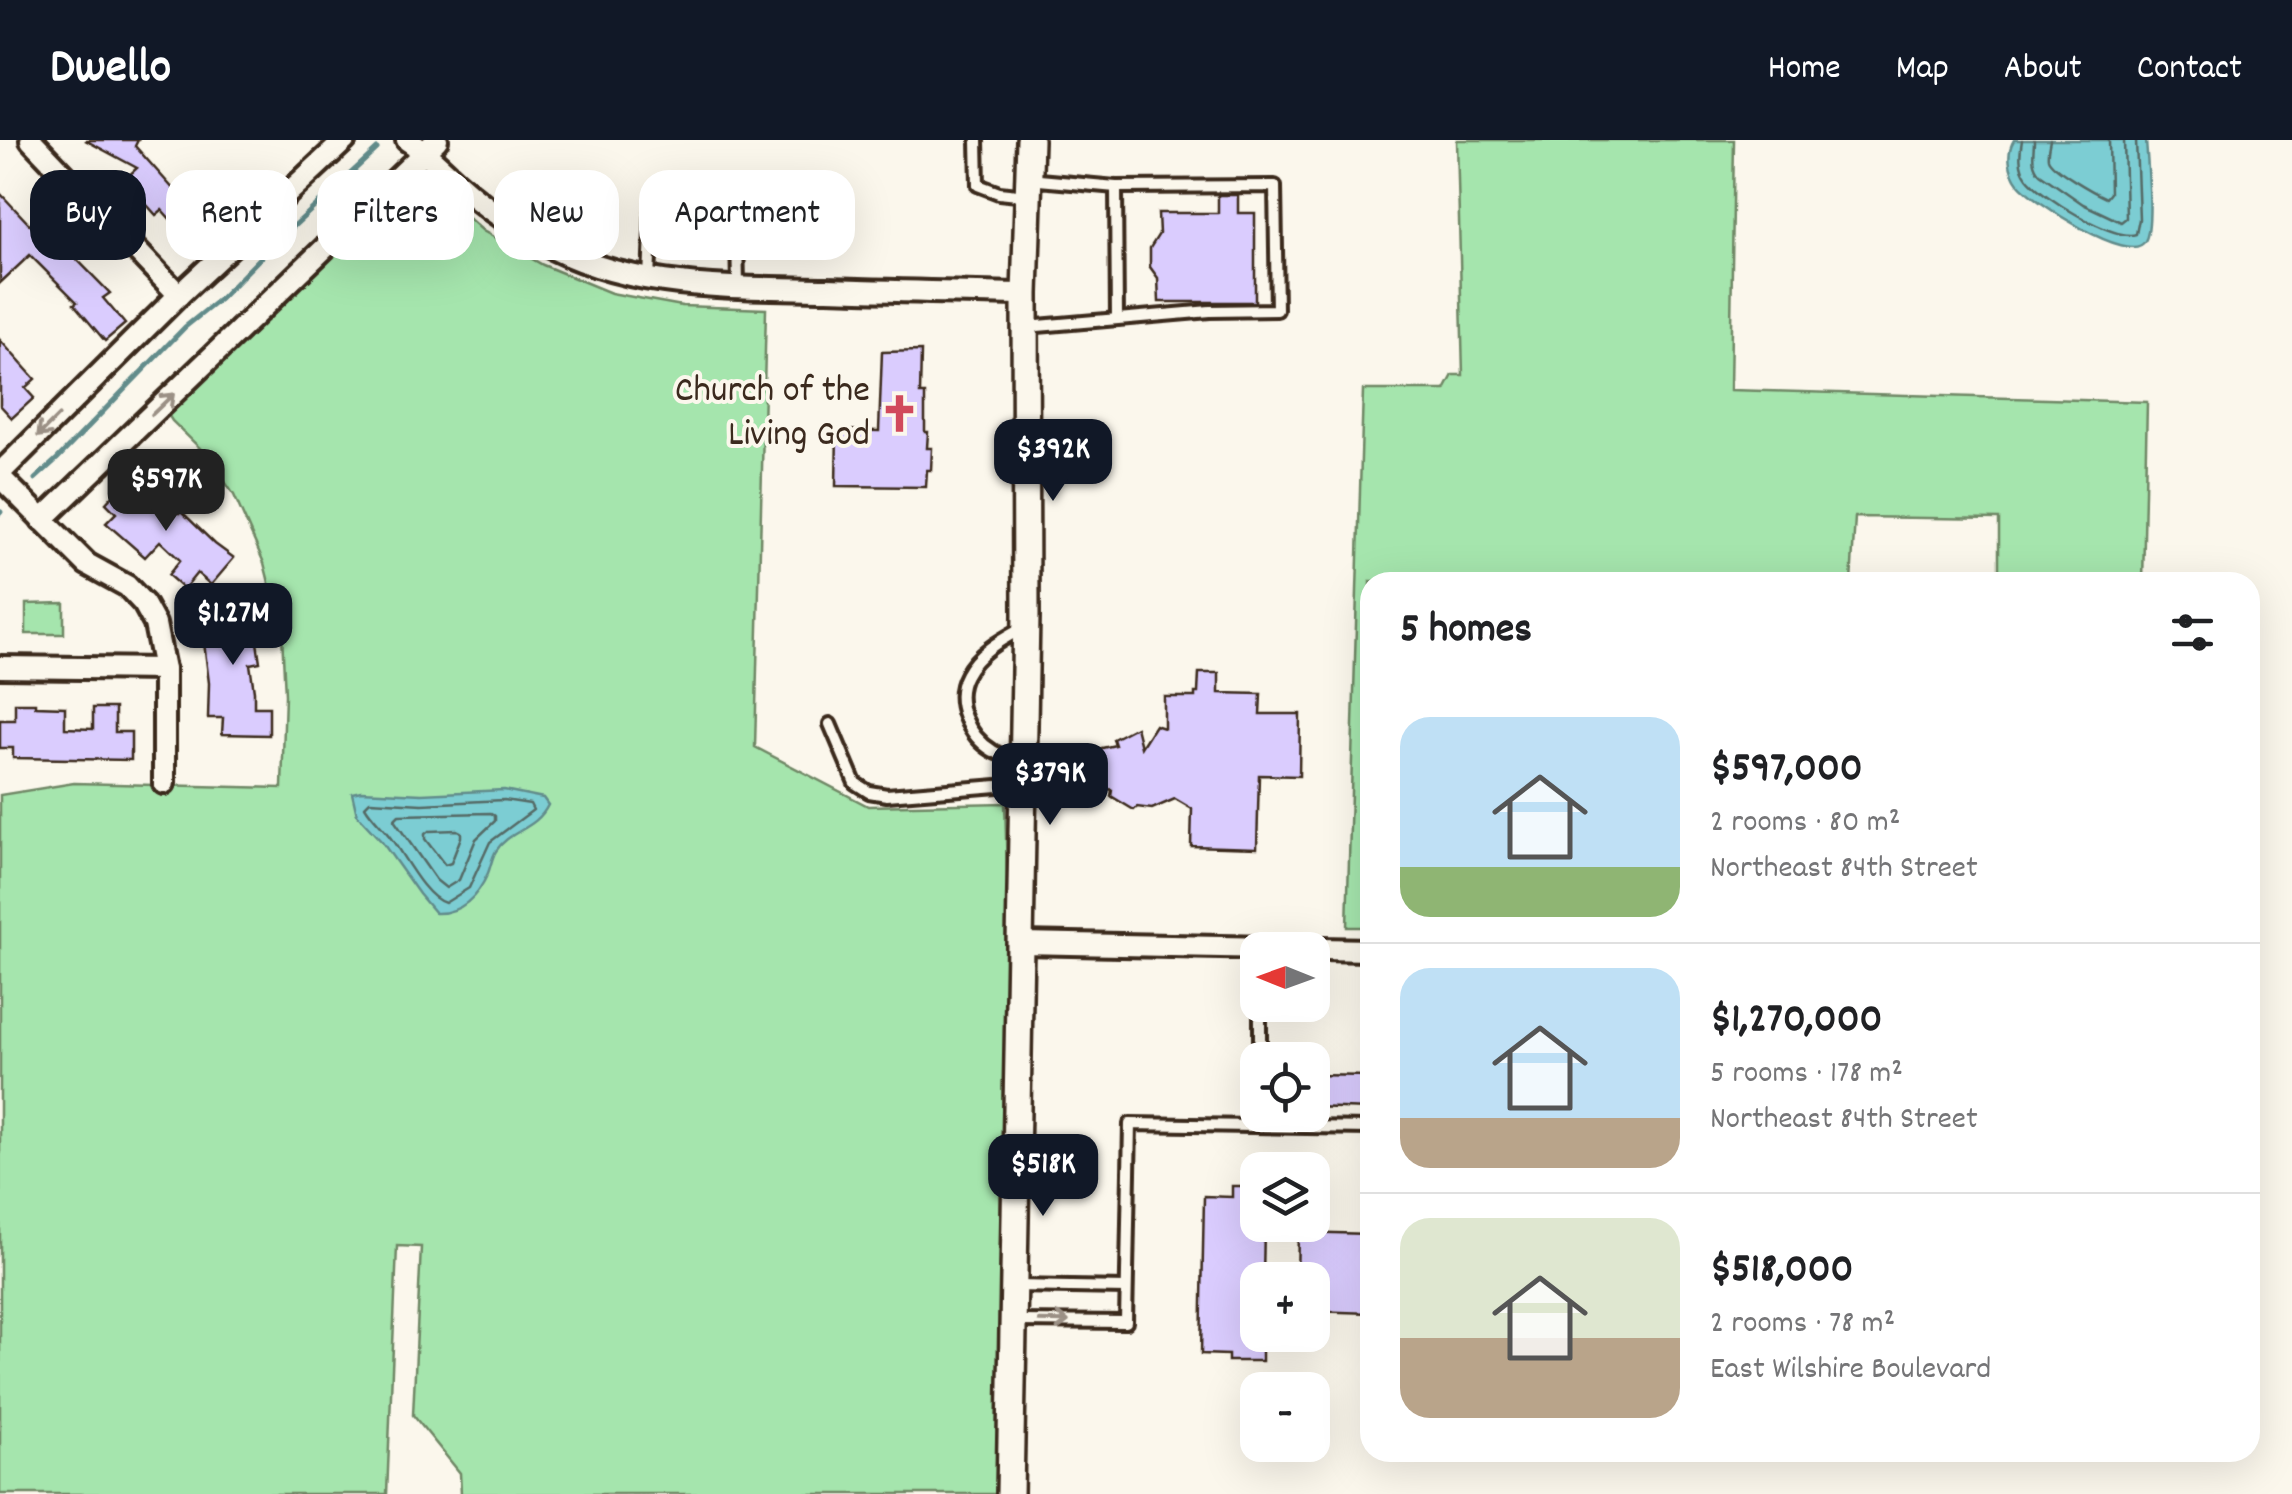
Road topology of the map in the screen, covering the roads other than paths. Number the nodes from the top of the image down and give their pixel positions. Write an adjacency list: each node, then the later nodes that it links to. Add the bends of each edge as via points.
1 (30, 140): 12 (street)
2 (345, 140): 12 (street)
3 (407, 140): 6 (street)
4 (977, 140): 7 (lane, via 978,185 999,193)
5 (1030, 140): 7 (street)
6 (428, 144): 9 (street, via 460,186 541,242 598,267); 16 (street, one-way to 6)
7 (1028, 187): 8 (lane); 11 (street)
8 (1116, 187): 13 (lane); 13 (lane, via 1276,186 1277,310)
9 (649, 279): 10 (street); 10 (lane, via 656,198 663,192 706,192 732,199)
10 (738, 287): 11 (street)
11 (1024, 294): 14 (street)
12 (179, 296): 15 (street, one-way to 15)
13 (1118, 319): 14 (lane)
14 (1025, 327): 17 (street)
15 (0, 475): 16 (street)
16 (42, 520): 19 (street, via 86,564 127,586 144,604)
17 (1026, 627): 21 (street); 21 (lane, via 976,661 962,693 971,730)
18 (0, 667): 19 (street)
19 (164, 669): 22 (street)
20 (830, 724): 21 (lane, via 855,783 870,792 965,787)
21 (1023, 774): 23 (street)
22 (164, 783)
23 (1021, 942): 24 (street); 28 (street)
24 (1240, 948)
25 (1330, 950): 26 (street)
26 (1360, 950)
27 (1360, 1128): 29 (lane, via 1130,1124)
28 (1014, 1286): 29 (lane); 30 (street)
29 (1126, 1288): 30 (lane, one-way to 29, via 1126,1322)
30 (1014, 1321): 31 (street)
31 (1010, 1494)

